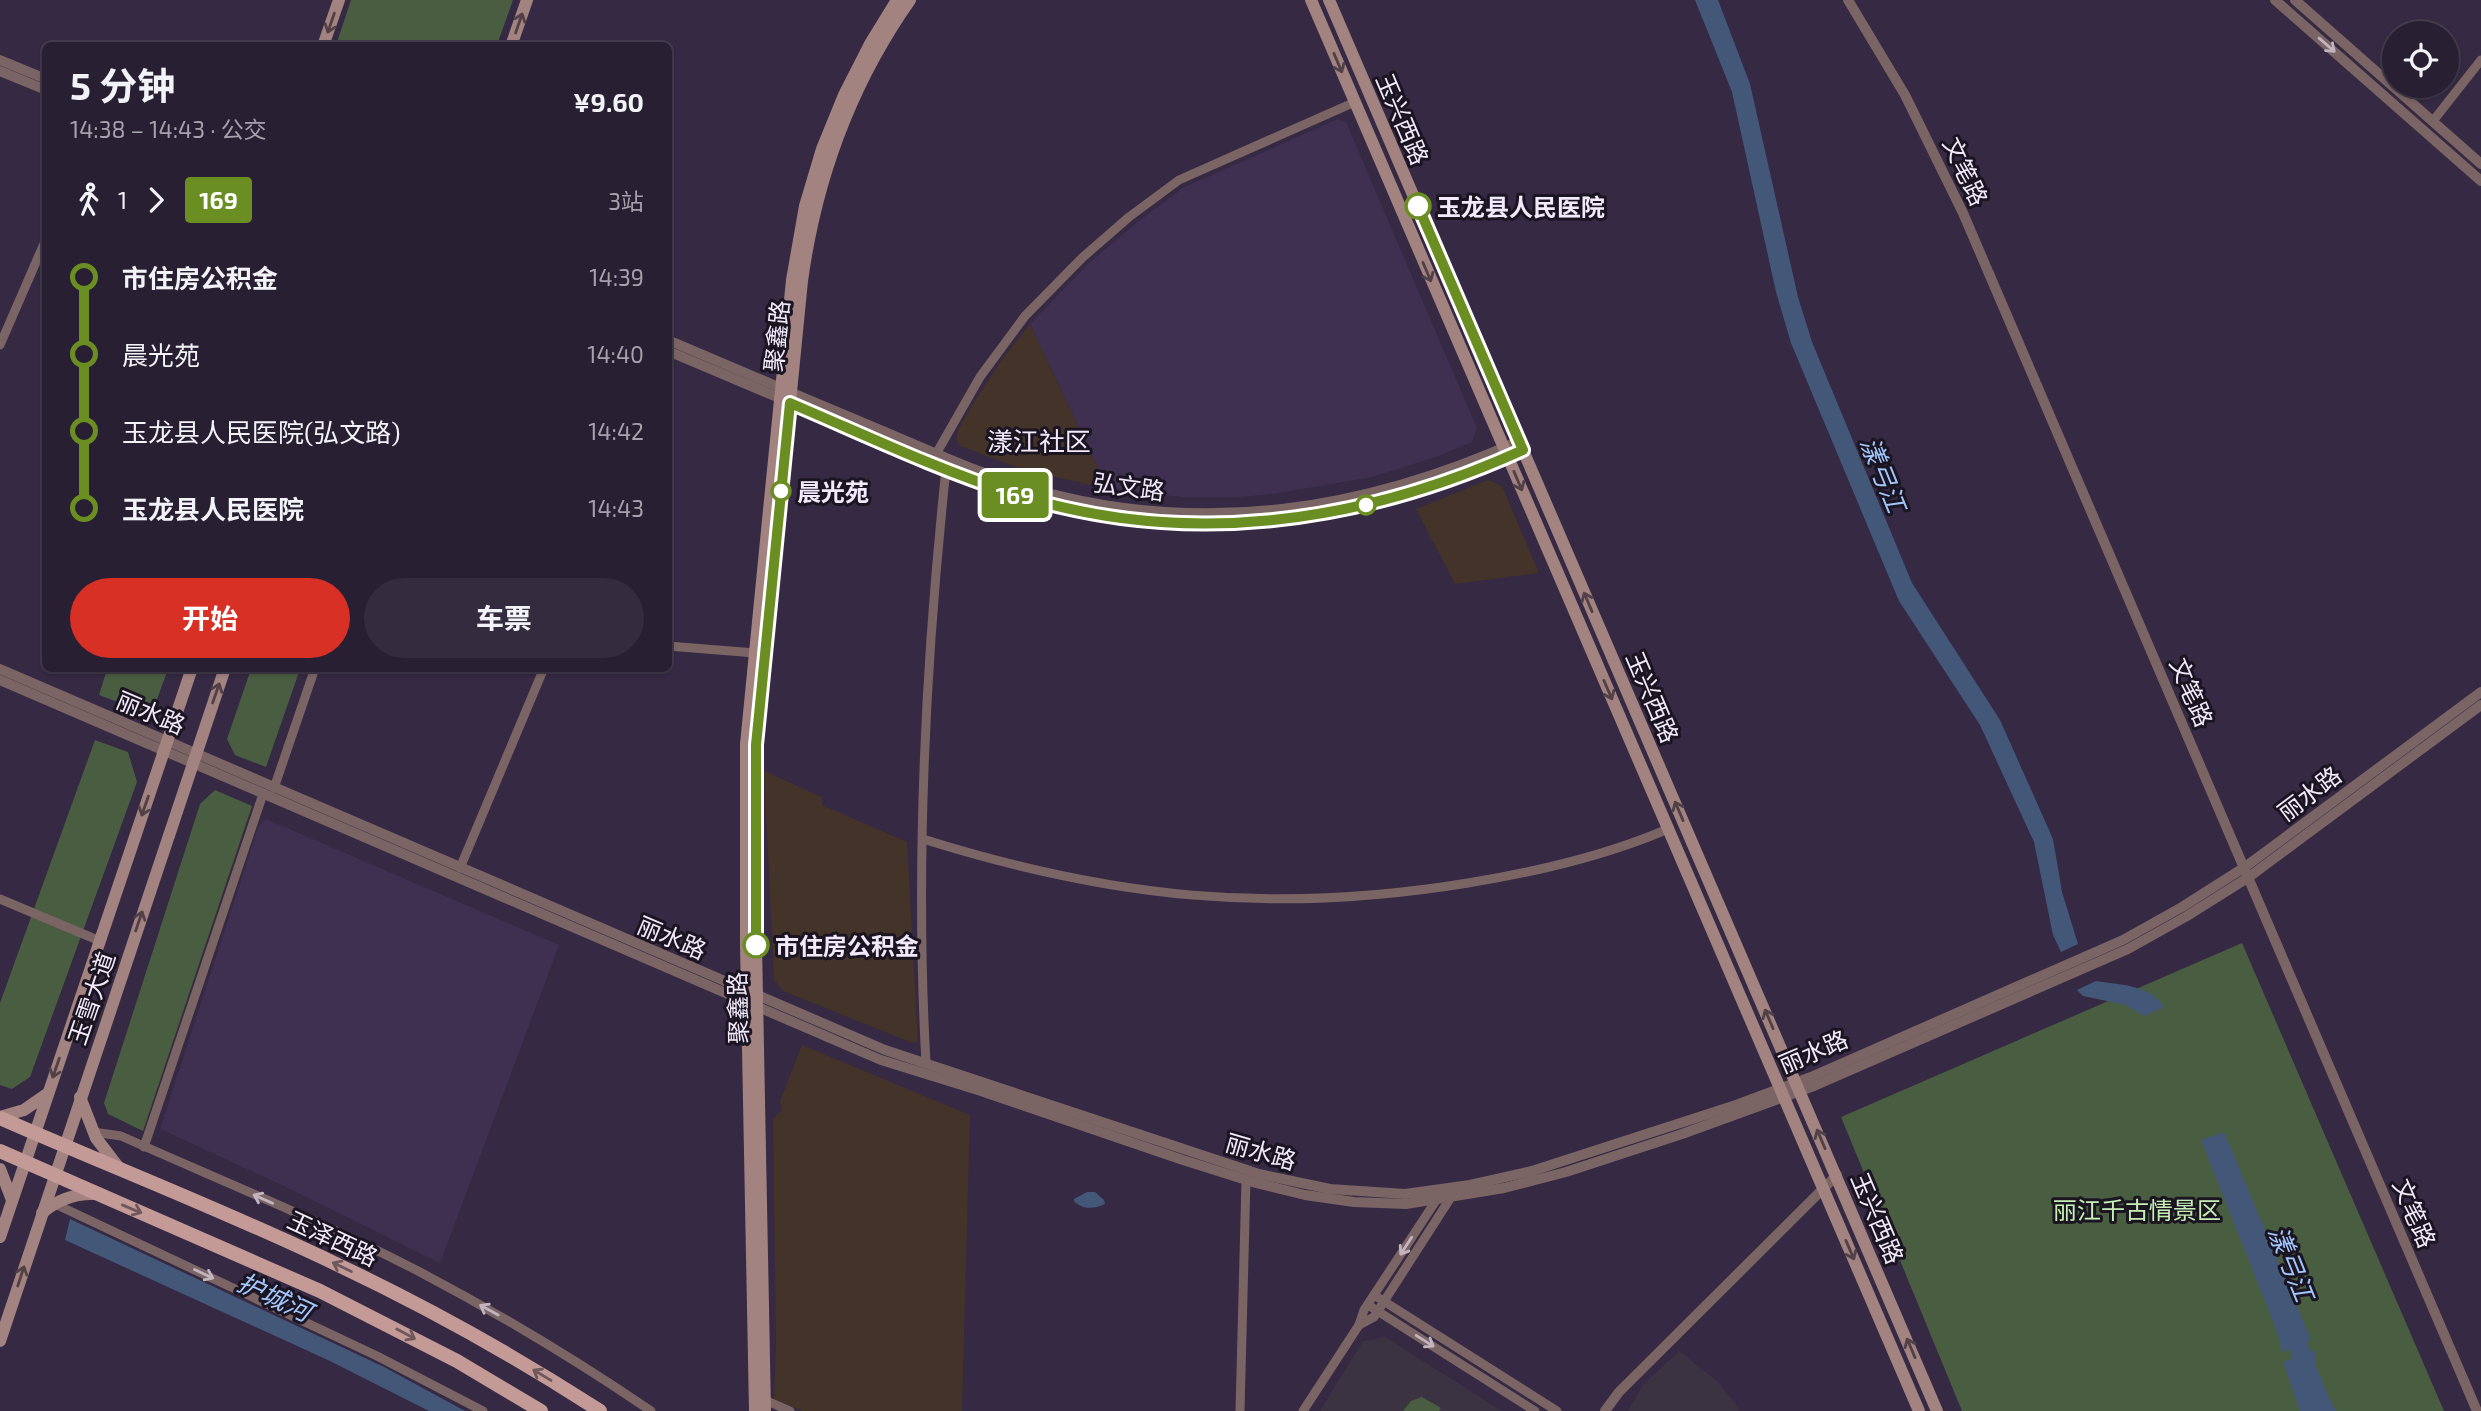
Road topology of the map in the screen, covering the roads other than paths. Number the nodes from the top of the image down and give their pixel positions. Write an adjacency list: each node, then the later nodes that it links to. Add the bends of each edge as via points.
1 (339, 0): 10 (main road, one-way to 10)
2 (527, 0): 11 (main road, one-way to 2)
3 (897, 0): 25 (main road, 聚鑫路, via 844,95 813,177 796,255)
4 (910, 0): 25 (main road, 聚鑫路, via 853,100 822,180)
5 (1311, 0): 17 (main road, 玉兴西路, one-way to 17)
6 (1329, 0): 26 (main road, 玉兴西路)
7 (1848, 0): 47 (street, 文笔路, via 1905,95 1963,213)
8 (2275, 0): 20 (street, one-way to 20)
9 (2295, 0): 18 (street)
10 (324, 42)
11 (512, 42)
12 (0, 60): 15 (street)
13 (2481, 60): 18 (street)
14 (0, 71): 16 (street)
15 (42, 77)
16 (42, 88)
17 (1355, 102): 27 (main road, 玉兴西路, one-way to 27); 28 (street, via 1179,180 1129,217 1060,279 1017,326 973,387)
18 (2433, 121): 19 (street)
19 (2481, 163)
20 (2481, 181)
21 (42, 248): 23 (street)
22 (672, 342): 25 (street, 弘文路)
23 (0, 345)
24 (672, 353): 25 (street, 弘文路)
25 (786, 396): 28 (street, 弘文路); 29 (street, 弘文路); 31 (main road, 聚鑫路); 50 (main road, 聚鑫路, via 756,745)
26 (1521, 445): 27 (street, 弘文路); 52 (main road, 玉兴西路, one-way to 26)
27 (1505, 452): 28 (street, 弘文路, via 1343,500 1275,511 1212,514 1133,509 1065,498); 29 (street, 弘文路, via 1444,482 1378,502 1242,524 1152,522 1093,513 1013,494); 44 (main road, 玉兴西路, one-way to 44)
28 (936, 454)
29 (946, 469): 45 (street, via 933,616)
30 (672, 646): 31 (street)
31 (755, 653): 50 (main road, 聚鑫路, via 746,744)
32 (0, 669): 40 (street, 丽水路)
33 (191, 672): 40 (main road, 玉雪大道)
34 (224, 672): 41 (main road, 玉雪大道, one-way to 34)
35 (314, 672): 42 (street)
36 (542, 672): 46 (street)
37 (0, 680): 40 (street, 丽水路)
38 (2481, 692): 47 (street, 丽水路)
39 (2481, 705): 47 (street, 丽水路)
40 (165, 746): 41 (street, 丽水路); 49 (main road, 玉雪大道, one-way to 49)
41 (194, 759): 42 (street, 丽水路); 43 (street, 丽水路); 55 (main road, 玉雪大道, one-way to 41)
42 (274, 788): 46 (street, 丽水路)
43 (263, 794): 50 (street, 丽水路); 60 (street)
44 (1668, 829): 45 (street, via 1611,850 1486,880 1400,893 1270,901 1192,897 1099,884); 53 (main road, 玉兴西路)
45 (923, 839): 51 (street)
46 (460, 868): 50 (street, 丽水路)
47 (2247, 872): 52 (street, 丽水路, via 2123,940); 96 (street, 文笔路)
48 (0, 898): 49 (street)
49 (100, 941): 54 (main road, 玉雪大道, one-way to 54)
50 (752, 1000): 51 (street, 丽水路); 67 (street, 丽水路, via 881,1060); 82 (main road, 聚鑫路); 87 (main road, 聚鑫路)
51 (926, 1063): 70 (street, 丽水路, via 1282,1180 1368,1193)
52 (1798, 1087): 53 (street, 丽水路); 65 (main road, 玉兴西路, one-way to 52)
53 (1782, 1093): 68 (main road, 玉兴西路); 70 (street, 丽水路, via 1563,1162 1458,1186); 70 (street, 丽水路, via 1682,1134 1566,1172 1504,1188)
54 (48, 1094): 56 (main road, via 24,1110); 58 (main road, 玉雪大道)
55 (80, 1097): 57 (main road); 59 (main road, 玉雪大道)
56 (0, 1118): 58 (main road, 玉泽西路)
57 (93, 1132): 60 (street, via 121,1136); 64 (main road)
58 (34, 1133): 59 (main road, 玉泽西路); 62 (main road, 玉雪大道)
59 (64, 1146): 64 (main road, 玉泽西路); 66 (main road, 玉雪大道)
60 (144, 1147): 86 (street, one-way to 60, via 553,1348 418,1272)
61 (0, 1151): 62 (main road)
62 (25, 1163): 66 (main road); 71 (main road, 玉雪大道)
63 (0, 1169): 71 (main road)
64 (122, 1171): 85 (main road, 玉泽西路, one-way to 64, via 380,1285)
65 (1837, 1175): 68 (street); 95 (main road, 玉兴西路, one-way to 65)
66 (54, 1176): 69 (main road); 74 (main road, 玉雪大道)
67 (1246, 1180): 72 (street, 丽水路, via 1354,1202); 89 (street)
68 (1823, 1187): 93 (street); 94 (main road, 玉兴西路, one-way to 94)
69 (96, 1194): 73 (main road); 84 (main road, one-way to 84, via 366,1313)
70 (1447, 1194): 72 (street, 丽水路); 77 (street)
71 (12, 1200): 75 (main road, 玉雪大道)
72 (1436, 1200): 76 (street, one-way to 76)
73 (53, 1203): 74 (main road); 83 (street, one-way to 83, via 397,1365)
74 (42, 1213): 81 (main road, 玉雪大道, one-way to 74)
75 (0, 1237)
76 (1374, 1295): 77 (street); 78 (street)
77 (1384, 1301): 79 (street); 92 (street)
78 (1368, 1305): 79 (street); 80 (street)
79 (1378, 1311): 80 (street); 91 (street, one-way to 91)
80 (1359, 1325): 90 (street)
81 (0, 1341)
82 (765, 1406): 88 (street)
83 (483, 1411)
84 (541, 1411)
85 (600, 1411)
86 (651, 1411)
87 (755, 1411)
88 (790, 1411)
89 (1240, 1411)
90 (1303, 1411)
91 (1535, 1411)
92 (1557, 1411)
93 (1605, 1411)
94 (1919, 1411)
95 (1937, 1411)
96 (2477, 1411)

